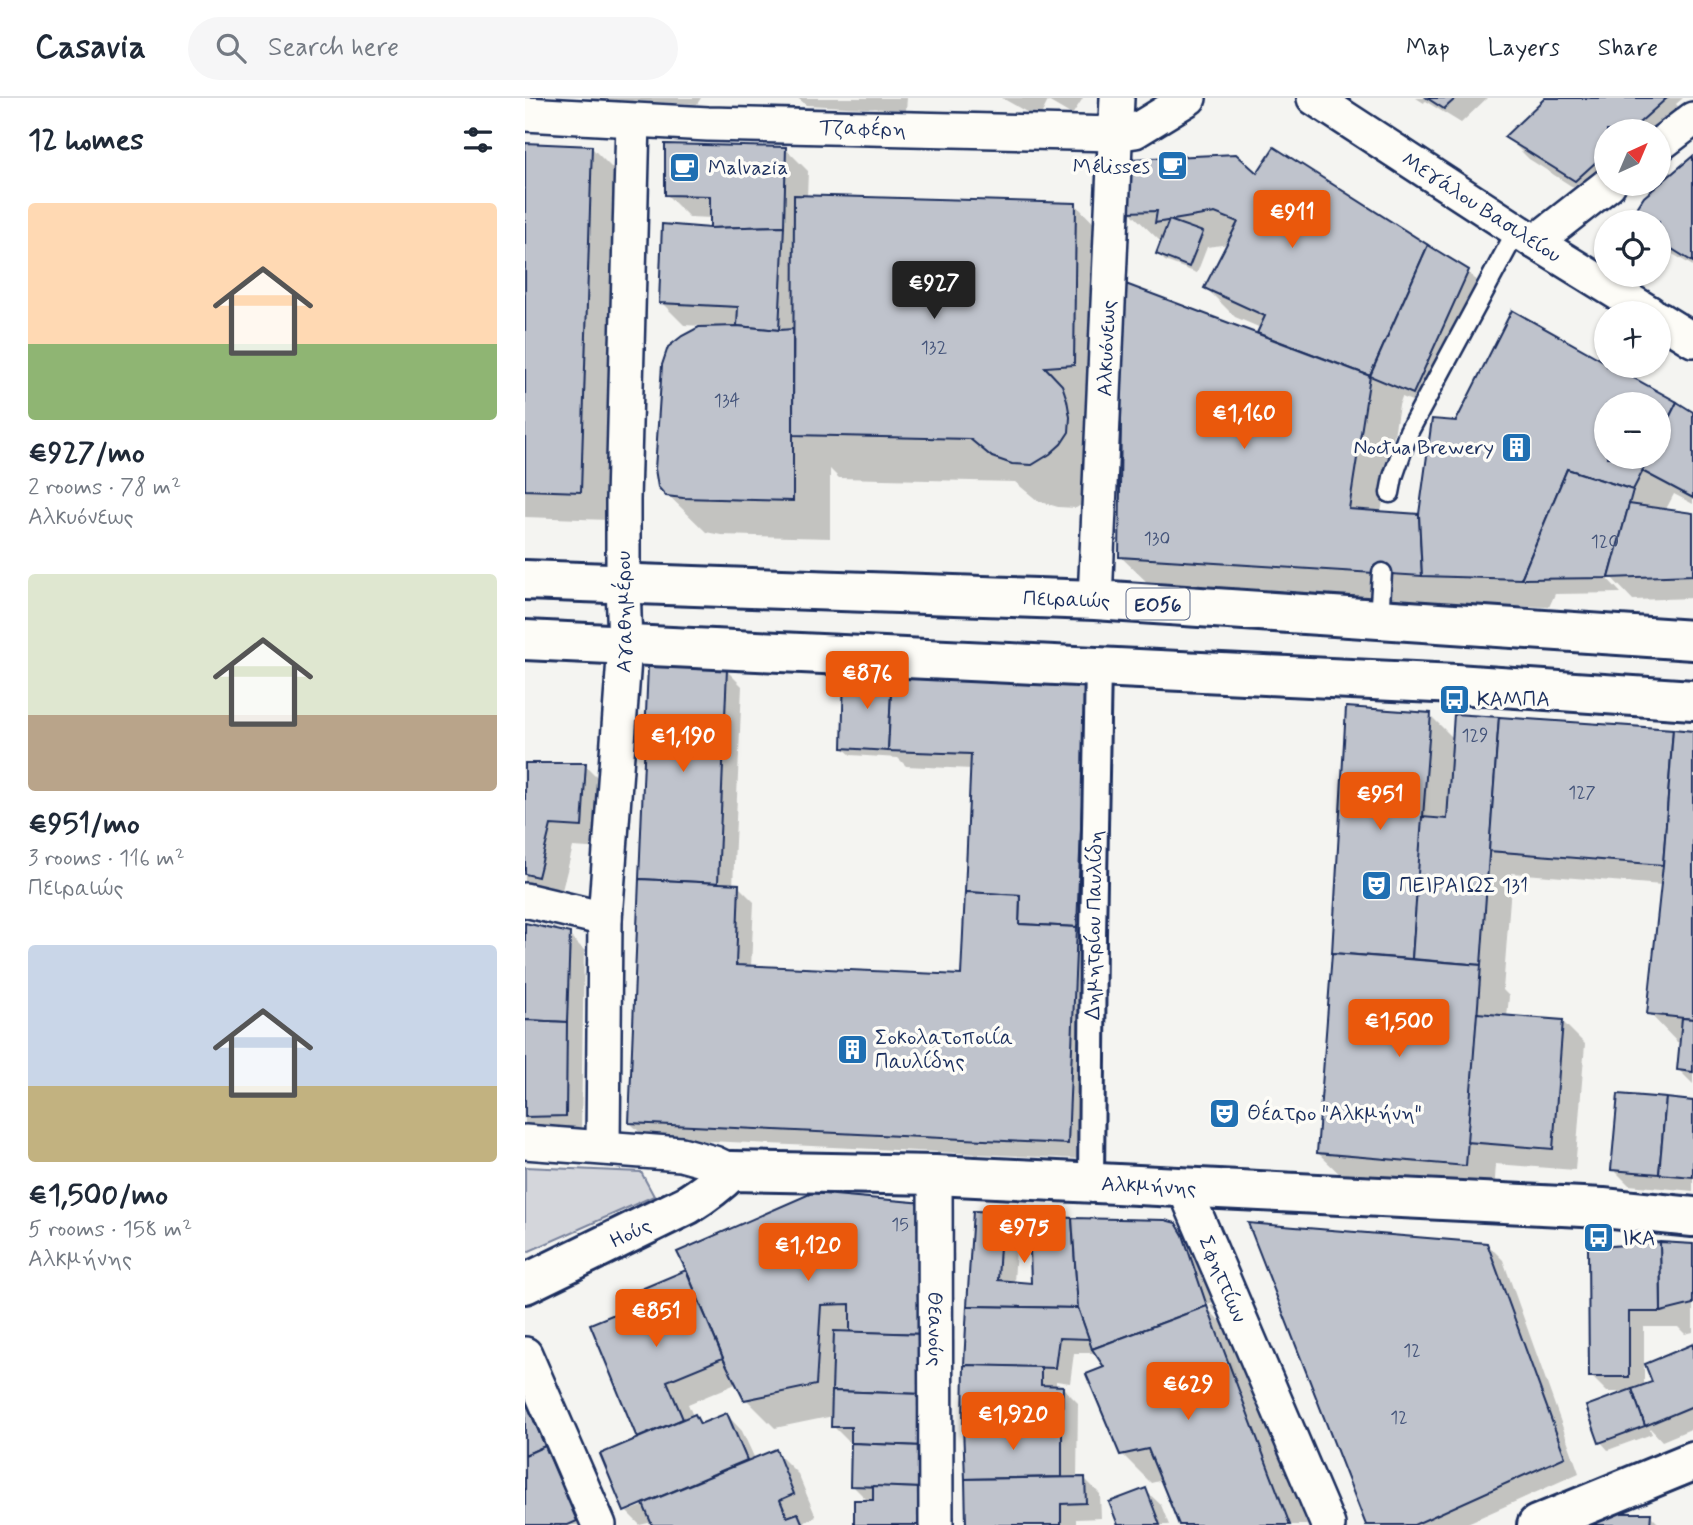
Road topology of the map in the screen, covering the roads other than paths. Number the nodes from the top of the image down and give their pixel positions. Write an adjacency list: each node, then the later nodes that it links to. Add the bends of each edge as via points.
1 (1118, 98): 8 (street, Αλκυόνεως)
2 (1189, 98): 8 (street, Τζαφέρη, via 1135,131)
3 (1314, 98): 11 (street, Μεγάλου Βασιλείου)
4 (716, 111): 7 (street, Τζαφέρη); 8 (street, Τζαφέρη)
5 (525, 114): 7 (street, Τζαφέρη)
6 (1693, 118): 9 (street)
7 (633, 121): 18 (street, Αγαθημέρου)
8 (1115, 134): 19 (street, Αλκυόνεως)
9 (1671, 135)
10 (1594, 193): 11 (street)
11 (1526, 236): 12 (street, Μεγάλου Βασιλείου); 15 (lane, via 1409,431)
12 (1631, 301)
13 (1671, 326): 14 (street)
14 (1693, 340)
15 (1390, 493)
16 (1382, 573): 20 (lane)
17 (525, 580): 18 (main road, Πειραιώς / ΕΟ56)
18 (623, 584): 19 (main road, Πειραιώς / ΕΟ56); 23 (street, Αγαθημέρου)
19 (1095, 600): 20 (main road, Πειραιώς / ΕΟ56)
20 (1379, 620): 22 (main road, Πειραιώς / ΕΟ56)
21 (525, 640): 23 (main road)
22 (1693, 640)
23 (625, 645): 24 (main road); 27 (street, Αγαθημέρου)
24 (1098, 667): 25 (main road); 32 (street, Δημητρίου Παυλίδη)
25 (1693, 700)
26 (525, 900): 27 (street)
27 (605, 919): 29 (street, Αγαθημέρου)
28 (525, 1142): 29 (street, Αλκμήνης)
29 (603, 1147): 30 (street, Αλκμήνης, via 681,1154)
30 (731, 1171): 31 (main road, Αλκμήνης); 35 (main road, Ηούς, via 687,1205)
31 (935, 1175): 32 (main road, Αλκμήνης); 39 (street, Θεανούς)
32 (1091, 1182): 33 (main road, Αλκμήνης)
33 (1184, 1187): 34 (main road, Αλκμήνης, via 1602,1208); 40 (street, Σφηττίων)
34 (1693, 1217)
35 (525, 1284)
36 (525, 1354): 38 (street)
37 (1693, 1461): 41 (main road)
38 (599, 1525)
39 (936, 1525)
40 (1328, 1525)
41 (1537, 1525)

